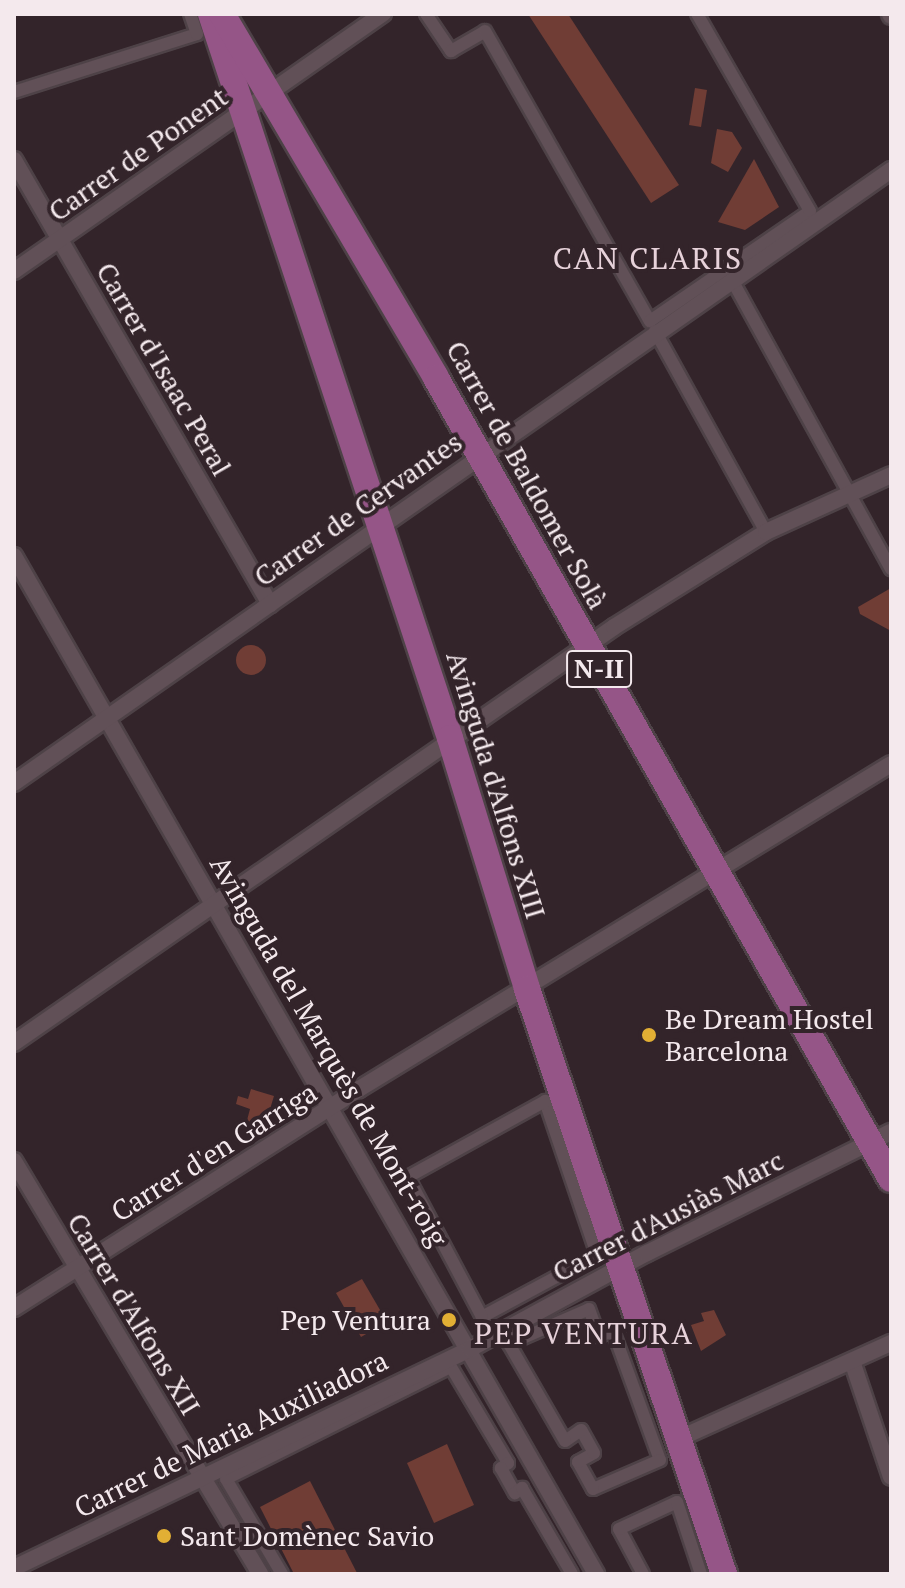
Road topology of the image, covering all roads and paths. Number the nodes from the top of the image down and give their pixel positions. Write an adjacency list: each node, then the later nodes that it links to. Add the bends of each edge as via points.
1 (190, 14): 7 (street, via 197,34)
2 (211, 14): 8 (main road, Avinguda d'Alfons XIII / N-II)
3 (222, 14): 8 (main road, Carrer de Baldomer Solà / N-II)
4 (383, 14): 8 (street, Carrer de Ponent)
5 (426, 14): 6 (street, via 451,51 485,31 650,321 810,211)
6 (697, 14)
7 (14, 92)
8 (255, 105): 11 (street, Carrer de Ponent); 15 (main road, Carrer de Baldomer Solà / N-II, via 286,120); 18 (main road, Avinguda d'Alfons XIII / N-II)
9 (14, 160): 11 (street, Carrer d'Isaac Peral)
10 (891, 170): 13 (street, Carrer de Cervantes)
11 (59, 240): 12 (street, Carrer de Ponent); 22 (street, Carrer d'Isaac Peral)
12 (14, 271)
13 (732, 280): 14 (street, Carrer de Cervantes); 17 (street)
14 (655, 331): 15 (street, Carrer de Cervantes); 19 (street)
15 (478, 456): 18 (street, Carrer de Cervantes); 23 (main road, Carrer de Baldomer Solà / N-II)
16 (891, 475): 17 (street)
17 (852, 492): 19 (street); 21 (street)
18 (378, 527): 22 (street, Carrer de Cervantes); 25 (main road, Avinguda d'Alfons XIII / N-II)
19 (766, 532): 23 (street)
20 (14, 556): 24 (street, Avinguda del Marquès de Mont-roig)
21 (891, 569)
22 (270, 604): 24 (street, Carrer de Cervantes)
23 (586, 646): 25 (street); 28 (main road, Carrer de Baldomer Solà / N-II)
24 (105, 719): 27 (street, Carrer de Cervantes); 29 (street, Avinguda del Marquès de Mont-roig)
25 (450, 738): 29 (street); 30 (main road, Avinguda d'Alfons XIII / N-II)
26 (891, 764): 28 (street, Carrer d'en Garriga)
27 (14, 783)
28 (716, 873): 30 (street, Carrer d'en Garriga); 34 (main road, Carrer de Baldomer Solà / N-II)
29 (214, 902): 31 (street); 33 (street, Avinguda del Marquès de Mont-roig)
30 (527, 989): 33 (street, Carrer d'en Garriga); 37 (main road, Avinguda d'Alfons XIII / N-II)
31 (14, 1043)
32 (545, 1101): 32 (street, via 408,1177 482,1317 597,1255)
33 (331, 1109): 38 (street, Carrer d'en Garriga); 41 (street, Avinguda del Marquès de Mont-roig)
34 (880, 1138): 36 (main road, Carrer de Baldomer Solà / N-II); 37 (street, Carrer d'Ausiàs Marc)
35 (14, 1161): 38 (street, Carrer d'Alfons XII)
36 (891, 1179)
37 (618, 1268): 41 (street, Carrer d'Ausiàs Marc); 43 (main road, Avinguda d'Alfons XIII / N-II)
38 (77, 1270): 39 (street, Carrer d'en Garriga); 44 (street, Carrer d'Alfons XII)
39 (14, 1308)
40 (891, 1343): 42 (street)
41 (470, 1349): 44 (street, Carrer de Maria Auxiliadora); 51 (street, Avinguda del Marquès de Mont-roig)
42 (852, 1361): 43 (street); 45 (street)
43 (678, 1439): 54 (main road, Avinguda d'Alfons XIII / N-II)
44 (200, 1476): 47 (street, Carrer de Maria Auxiliadora); 48 (street, Carrer d'Alfons XII)
45 (891, 1477)
46 (593, 1489): 46 (street, via 578,1462 594,1453 581,1430 565,1441 509,1344 589,1309 599,1336 613,1331 660,1460)
47 (14, 1568)
48 (260, 1574)
49 (282, 1574): 50 (street, via 226,1479 451,1367 508,1463 501,1468 515,1493 522,1488)
50 (572, 1574)
51 (596, 1574)
52 (643, 1574): 53 (street, via 619,1529 677,1502)
53 (701, 1574)
54 (724, 1574)

